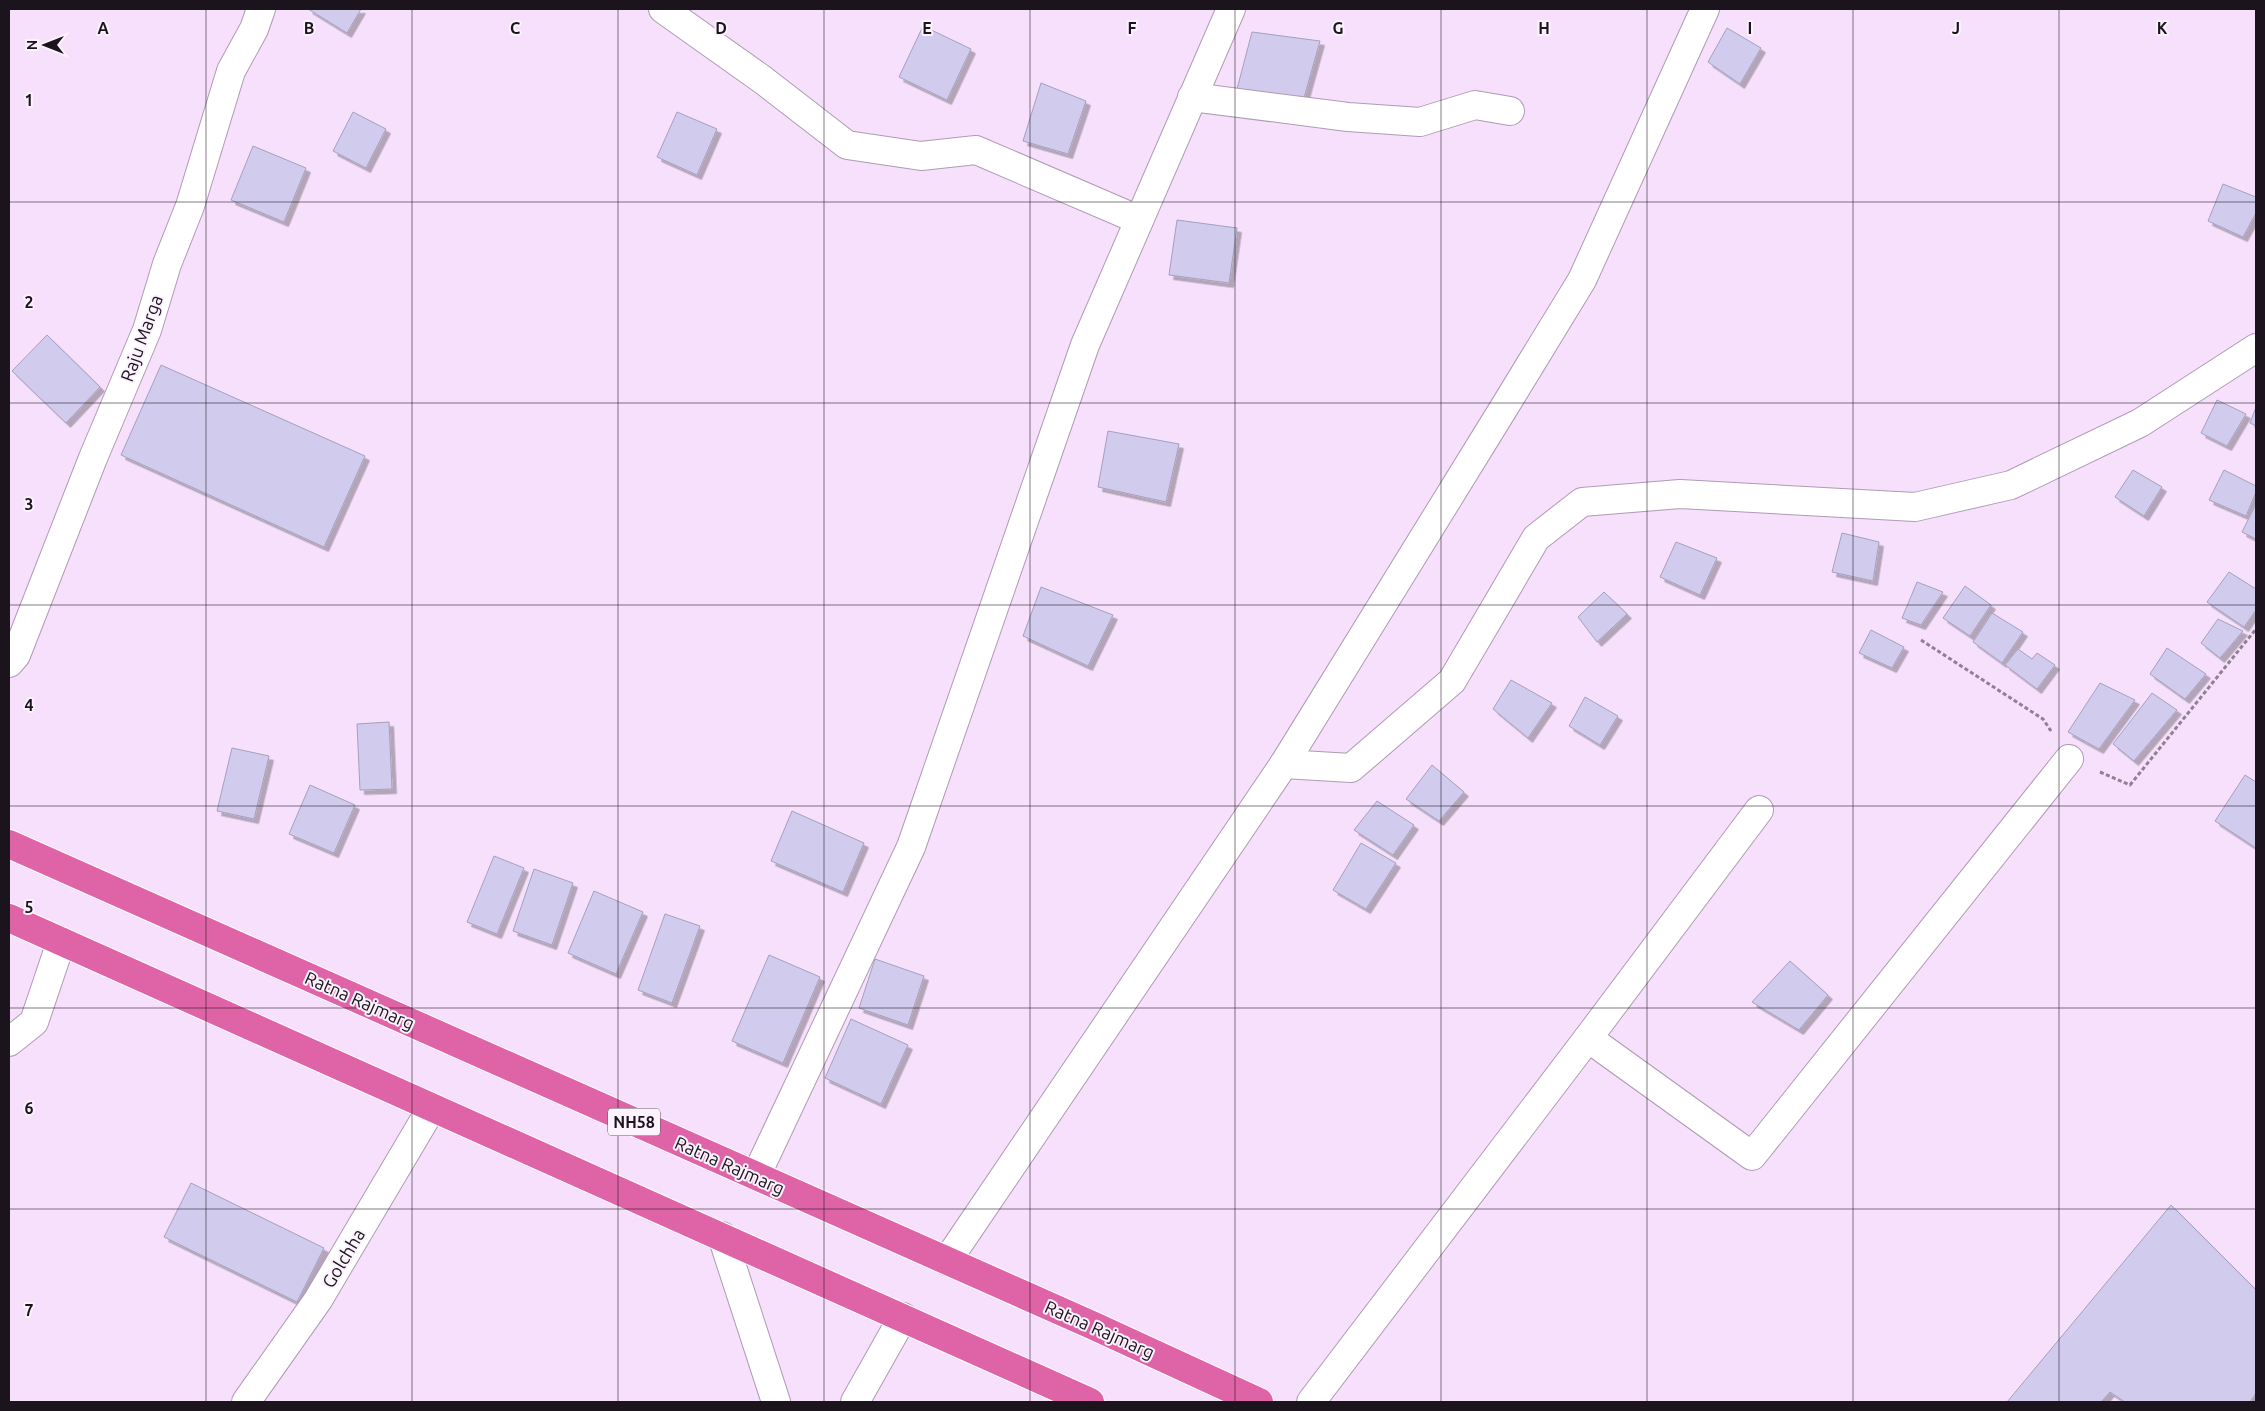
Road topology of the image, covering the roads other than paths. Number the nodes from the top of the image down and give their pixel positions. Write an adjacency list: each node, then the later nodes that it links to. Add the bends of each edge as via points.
1 (261, 9): 9 (street, Raju Marga, via 231,71 190,206 166,264 147,330 16,656)
2 (663, 9): 7 (street, via 848,145 921,156 976,150)
3 (1231, 9): 5 (street)
4 (1705, 9): 11 (street, via 1582,280)
5 (1192, 96): 6 (street, via 1348,117 1420,122 1474,105); 7 (street)
6 (1510, 111)
7 (1139, 220): 19 (street, via 1085,345 911,848)
8 (2256, 348): 11 (street, via 2140,424 2001,488 1915,507 1680,494 1582,502 1536,538 1452,681 1351,768)
9 (9, 663)
10 (2069, 759): 16 (street, via 1752,1156)
11 (1284, 764): 21 (street)
12 (1759, 810): 16 (street)
13 (9, 844): 19 (highway, Ratna Rajmarg / NH58)
14 (9, 918): 15 (highway)
15 (61, 942): 17 (street, via 34,1022); 18 (highway)
16 (1588, 1038): 28 (street)
17 (9, 1042)
18 (432, 1109): 20 (highway); 24 (street, Golchha, via 318,1300)
19 (756, 1176): 21 (highway, Ratna Rajmarg / NH58)
20 (722, 1236): 22 (highway); 25 (street)
21 (946, 1260): 27 (highway, Ratna Rajmarg / NH58)
22 (902, 1317): 23 (highway); 26 (street)
23 (1077, 1400)
24 (246, 1402)
25 (776, 1402)
26 (855, 1402)
27 (1259, 1402)
28 (1311, 1402)

